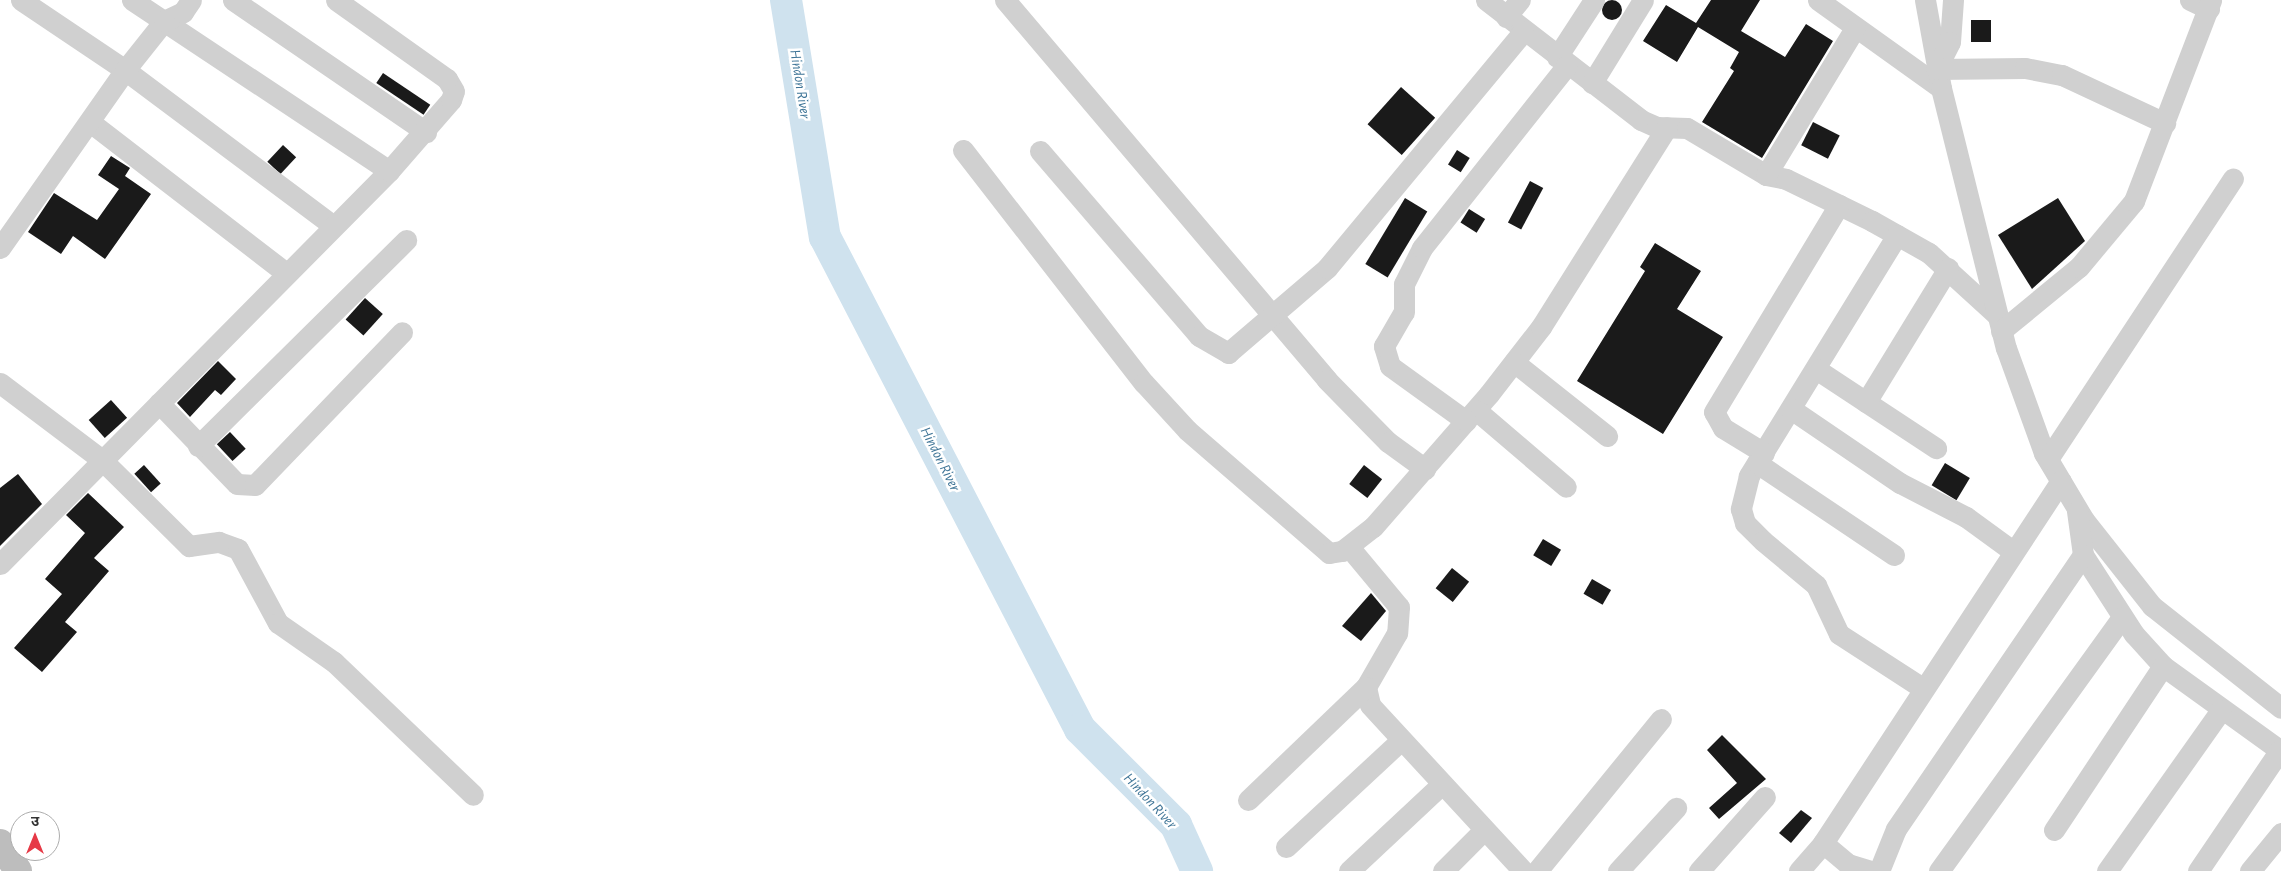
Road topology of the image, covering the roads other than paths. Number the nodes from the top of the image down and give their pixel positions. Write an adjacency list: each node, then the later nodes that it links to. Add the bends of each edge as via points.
1 (21, 0): 21 (street)
2 (132, 0): 17 (street)
3 (191, 0): 17 (street, via 183,12)
4 (233, 0): 27 (street)
5 (336, 0): 27 (street, via 447,79 454,91 451,100)
6 (1005, 0): 40 (street)
7 (1486, 0): 16 (street)
8 (1520, 0): 16 (street)
9 (1594, 0): 20 (street)
10 (1642, 0): 23 (street)
11 (1818, 0): 18 (street)
12 (1925, 0): 22 (street)
13 (1953, 0): 22 (street, via 1950,42)
14 (2190, 0): 15 (street)
15 (2210, 4): 25 (street)
16 (1506, 17): 19 (street)
17 (164, 21): 21 (street); 30 (street)
18 (1855, 28): 22 (street); 31 (street)
19 (1523, 32): 20 (street); 40 (street, via 1327,268)
20 (1562, 61): 23 (street); 49 (street, via 1422,248 1404,284 1404,312 1384,346 1390,366)
21 (125, 70): 24 (street); 34 (street)
22 (1938, 79): 25 (street, via 2024,68 2062,75); 41 (street)
23 (1592, 83): 26 (street, via 1641,120)
24 (90, 122): 37 (street); 39 (street)
25 (2165, 123): 41 (street, via 2145,177 2124,214 2079,267)
26 (1668, 127): 31 (street, via 1687,128); 43 (street, via 1541,328)
27 (426, 132): 30 (street)
28 (963, 150): 60 (street, via 1098,328 1187,430 1319,548 1329,553)
29 (1040, 150): 40 (street, via 1200,336 1219,350 1236,350)
30 (389, 171): 34 (street)
31 (1766, 175): 33 (street, via 1786,179)
32 (2233, 178): 55 (street)
33 (1839, 205): 35 (street); 53 (street, via 1714,412 1723,428)
34 (332, 224): 39 (street)
35 (1897, 235): 38 (street); 44 (street)
36 (406, 240): 51 (street)
37 (0, 248)
38 (1948, 268): 41 (street); 46 (street)
39 (285, 272): 47 (street)
40 (1272, 317): 56 (street, via 1388,442)
41 (1999, 323): 55 (street)
42 (402, 332): 51 (street, via 255,485 237,484)
43 (1514, 362): 49 (street); 50 (street)
44 (1816, 369): 46 (street); 48 (street)
45 (0, 384): 54 (street)
46 (1866, 402): 52 (street)
47 (159, 403): 51 (street); 54 (street)
48 (1791, 409): 53 (street); 61 (street, via 1900,483 1966,517)
49 (1471, 416): 56 (street); 58 (street)
50 (1607, 436)
51 (198, 446)
52 (1936, 448)
53 (1761, 458): 62 (street); 68 (street, via 1742,493 1745,523 1816,585 1839,634)
54 (100, 459): 64 (street); 75 (street, via 189,546 219,542 238,549 278,623 334,662)
55 (2048, 459): 57 (street)
56 (1425, 469): 60 (street, via 1374,527)
57 (2061, 480): 59 (street); 61 (street)
58 (1566, 487)
59 (2077, 508): 63 (street); 69 (street, via 2117,567 2152,606)
60 (1349, 547): 67 (street, via 1399,607 1397,633)
61 (2014, 552): 68 (street)
62 (1894, 555)
63 (2083, 556): 65 (street); 94 (street, via 1896,829)
64 (0, 564)
65 (2122, 617): 66 (street); 95 (street)
66 (2163, 666): 70 (street); 79 (street)
67 (1366, 687): 72 (street, via 1370,705); 77 (street)
68 (1924, 689): 83 (street)
69 (2281, 708)
70 (2221, 710): 73 (street); 96 (street)
71 (1661, 719): 89 (street)
72 (1401, 740): 74 (street); 84 (street)
73 (2281, 750): 97 (street)
74 (1441, 786): 80 (street); 86 (street)
75 (473, 795)
76 (1765, 797): 91 (street)
77 (1248, 800)
78 (1676, 808): 90 (street)
79 (2054, 830)
80 (1483, 831): 87 (street); 88 (street)
81 (2281, 833): 98 (street)
82 (0, 843): 85 (street)
83 (1823, 843): 92 (street); 93 (street, via 1848,864)
84 (1286, 847)
85 (18, 871)
86 (1349, 871)
87 (1443, 871)
88 (1523, 871)
89 (1537, 871)
90 (1618, 871)
91 (1699, 871)
92 (1799, 871)
93 (1871, 871)
94 (1878, 871)
95 (1939, 871)
96 (2106, 871)
97 (2198, 871)
98 (2250, 871)

